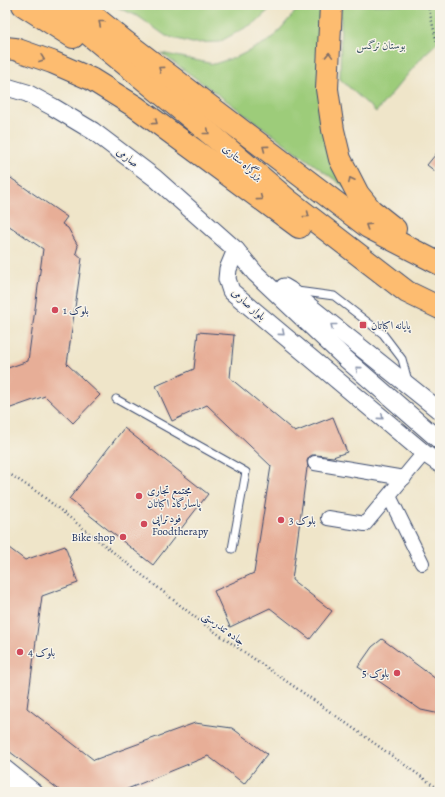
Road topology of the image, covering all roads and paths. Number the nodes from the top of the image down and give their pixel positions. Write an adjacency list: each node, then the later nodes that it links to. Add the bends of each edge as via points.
1 (23, 5): 9 (highway, بزرگراه ستاری, via 79,41)
2 (53, 5): 9 (highway, بزرگراه ستاری)
3 (80, 5): 9 (highway, بزرگراه ستاری, one-way to 3)
4 (351, 5): 6 (path)
5 (428, 5): 7 (path, via 437,43)
6 (340, 6): 12 (highway, one-way to 6, via 371,210 358,194 340,159 327,89)
7 (440, 40)
8 (5, 48): 15 (highway, one-way to 15, via 16,49 44,59 91,79 136,107 303,230 369,274)
9 (115, 52): 12 (highway, بزرگراه ستاری, one-way to 9, via 368,227); 15 (highway, بزرگراه ستاری, one-way to 15, via 289,201)
10 (5, 87): 11 (street, صارمی, via 28,93 93,131 155,178)
11 (236, 250): 13 (street); 21 (street, بلوار صارمی, one-way to 21, via 228,269 227,279 232,291)
12 (440, 264)
13 (255, 273): 14 (street); 20 (street, one-way to 13, via 347,360)
14 (289, 290): 17 (street, one-way to 14); 17 (lane, via 334,296 383,334 402,359)
15 (407, 292): 16 (highway, بزرگراه ستاری)
16 (440, 308)
17 (411, 388): 19 (street)
18 (116, 400): 28 (lane, via 246,472)
19 (440, 412)
20 (440, 441)
21 (424, 453): 23 (street, بلوار صارمی); 25 (street)
22 (315, 463): 25 (street)
23 (440, 464)
24 (5, 471): 32 (path, جاده تندرستی, via 40,494 206,624)
25 (404, 478): 26 (street)
26 (389, 496): 27 (street, via 365,524); 29 (street)
27 (328, 518)
28 (232, 549)
29 (422, 563)
30 (5, 767): 34 (street)
31 (5, 786): 33 (street)
32 (440, 790)
33 (13, 792)
34 (36, 792)

